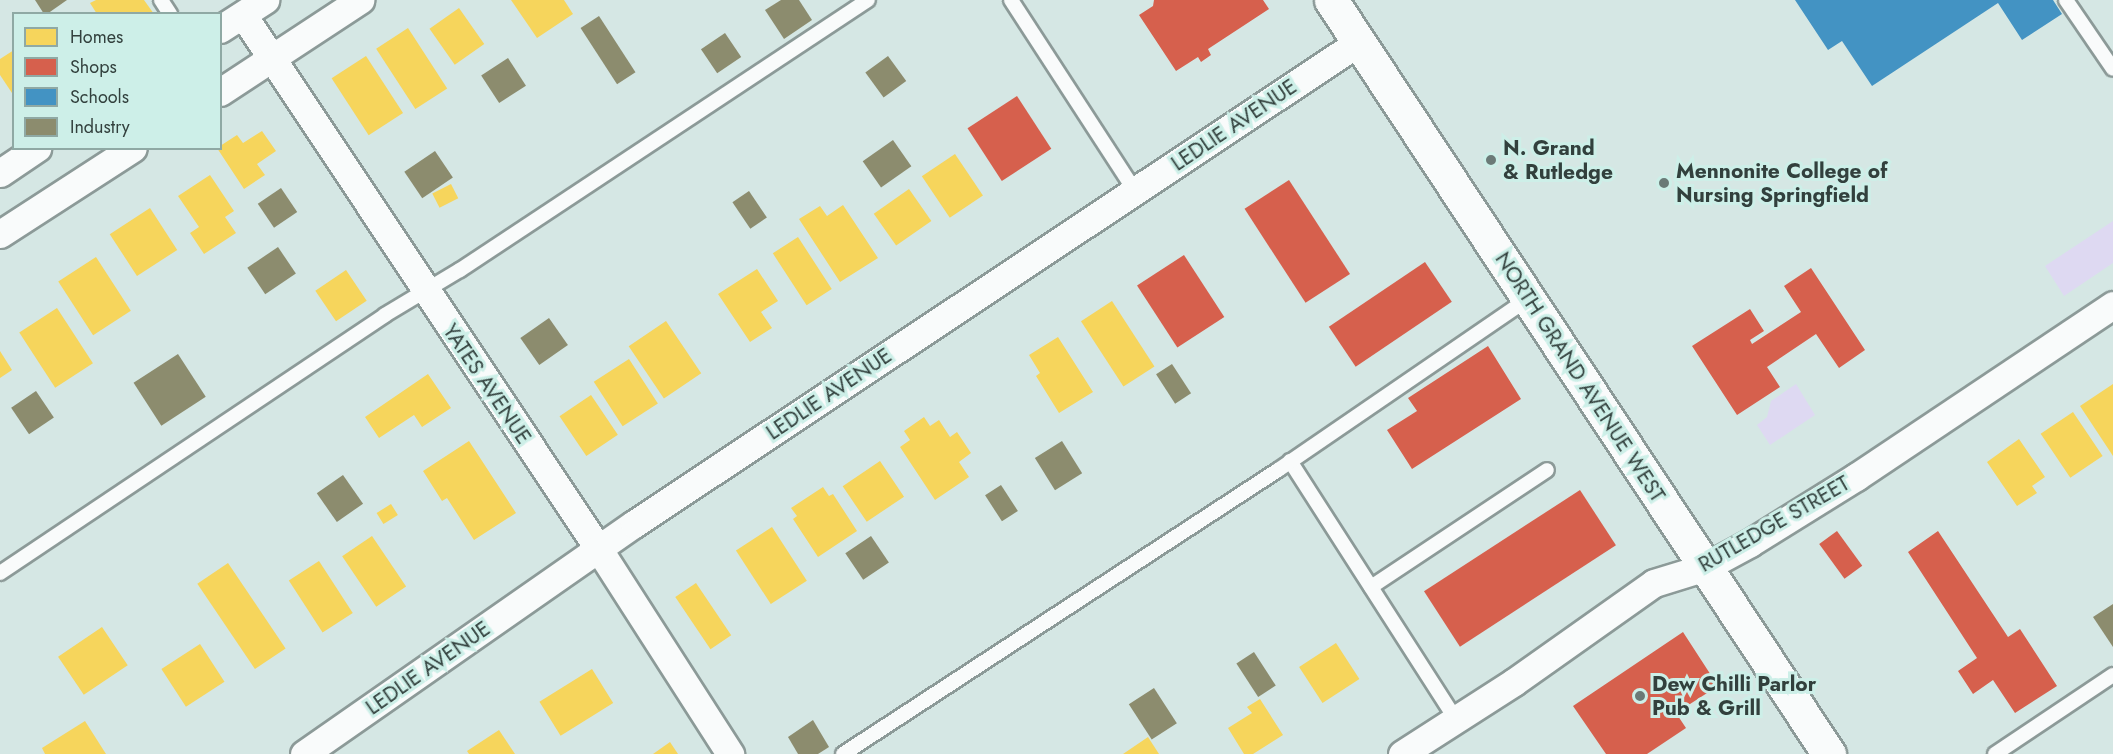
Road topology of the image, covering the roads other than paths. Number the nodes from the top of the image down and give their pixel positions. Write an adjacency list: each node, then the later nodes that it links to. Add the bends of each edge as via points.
1 (265, 0): 7 (street)
2 (360, 0): 9 (street)
3 (867, 0): 17 (lane)
4 (1011, 0): 15 (lane)
5 (1331, 0): 8 (main road, NORTH GRAND AVENUE WEST)
6 (2066, 0): 10 (lane)
7 (232, 22): 9 (street, YATES AVENUE)
8 (1359, 42): 15 (street, LEDLIE AVENUE); 18 (main road, NORTH GRAND AVENUE WEST)
9 (272, 58): 11 (street); 17 (street, YATES AVENUE)
10 (2113, 69)
11 (222, 91)
12 (34, 150): 14 (street)
13 (130, 150): 16 (street)
14 (0, 173)
15 (1134, 191): 22 (street, LEDLIE AVENUE)
16 (0, 234)
17 (425, 291): 22 (street, YATES AVENUE); 24 (lane)
18 (1529, 298): 20 (lane); 23 (main road, NORTH GRAND AVENUE WEST)
19 (2113, 305): 23 (street, RUTLEDGE STREET, via 1856,477)
20 (1290, 461): 25 (lane); 30 (lane)
21 (1546, 470): 25 (lane)
22 (598, 548): 28 (street, LEDLIE AVENUE); 29 (street, YATES AVENUE)
23 (1706, 567): 27 (street, RUTLEDGE STREET, via 1654,583); 32 (main road, NORTH GRAND AVENUE WEST)
24 (0, 573)
25 (1371, 587): 27 (lane)
26 (2113, 675): 33 (lane)
27 (1456, 720): 31 (street, RUTLEDGE STREET)
28 (304, 754)
29 (730, 754)
30 (843, 754)
31 (1402, 754)
32 (1828, 754)
33 (1995, 754)

